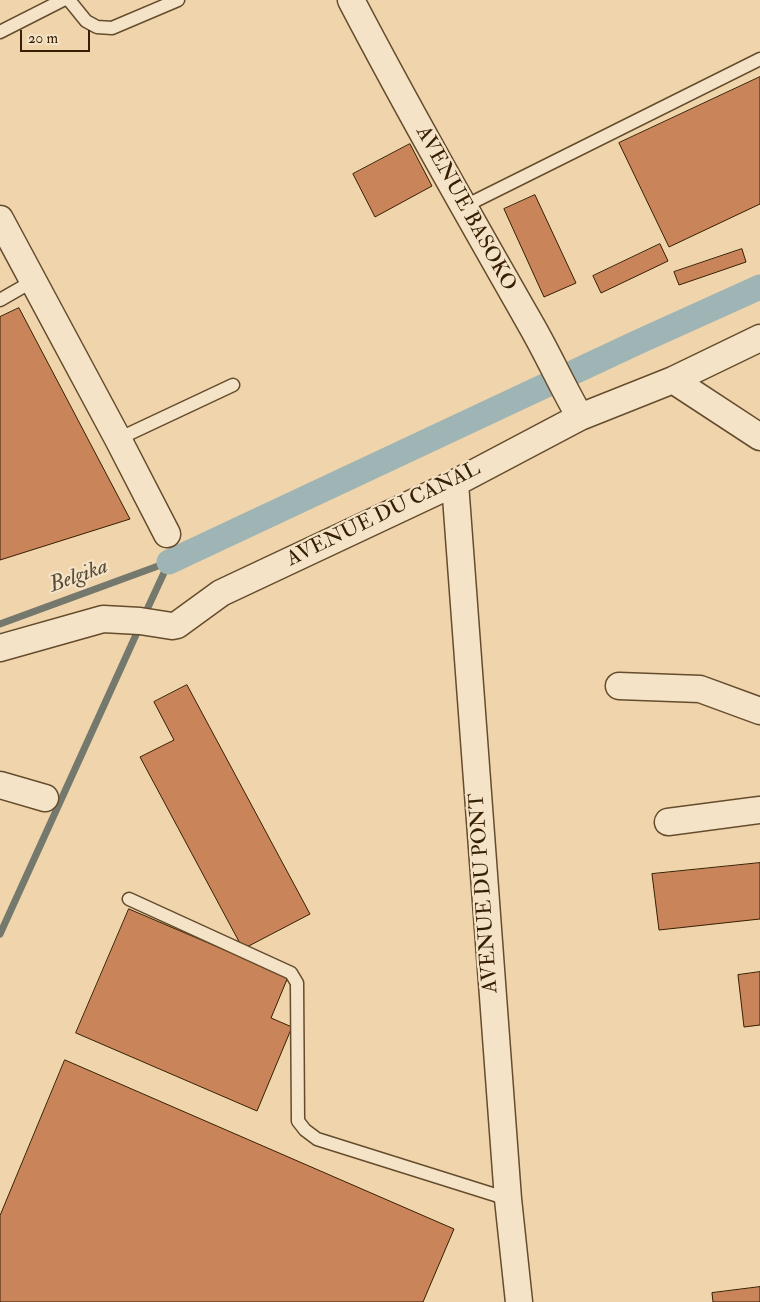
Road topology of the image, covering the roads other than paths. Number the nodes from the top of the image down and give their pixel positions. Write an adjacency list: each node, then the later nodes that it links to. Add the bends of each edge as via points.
1 (63, 0): 5 (lane)
2 (69, 0): 3 (lane, via 86,20 97,27 112,28)
3 (178, 0)
4 (351, 0): 7 (street, AVENUE BASOKO)
5 (0, 32)
6 (760, 59): 7 (lane)
7 (463, 207): 14 (street, AVENUE BASOKO)
8 (0, 219): 9 (street)
9 (33, 281): 10 (lane); 16 (street)
10 (0, 300)
11 (760, 338): 12 (street, AVENUE DU CANAL)
12 (673, 380): 14 (street, AVENUE DU CANAL); 15 (street)
13 (233, 385): 16 (lane)
14 (576, 409): 17 (street, AVENUE DU CANAL)
15 (760, 437)
16 (118, 440): 18 (street)
17 (455, 483): 19 (street, AVENUE DU CANAL, via 221,593 177,625 103,619); 27 (street, AVENUE DU PONT)
18 (167, 534)
19 (0, 648)
20 (618, 686): 21 (street, via 700,690)
21 (760, 711)
22 (0, 785): 23 (street)
23 (44, 798)
24 (760, 810): 25 (street)
25 (668, 822)
26 (129, 899): 27 (lane, via 291,973 298,983 298,1121 305,1130 317,1139)
27 (508, 1199): 28 (street, AVENUE DU PONT)
28 (519, 1302)

